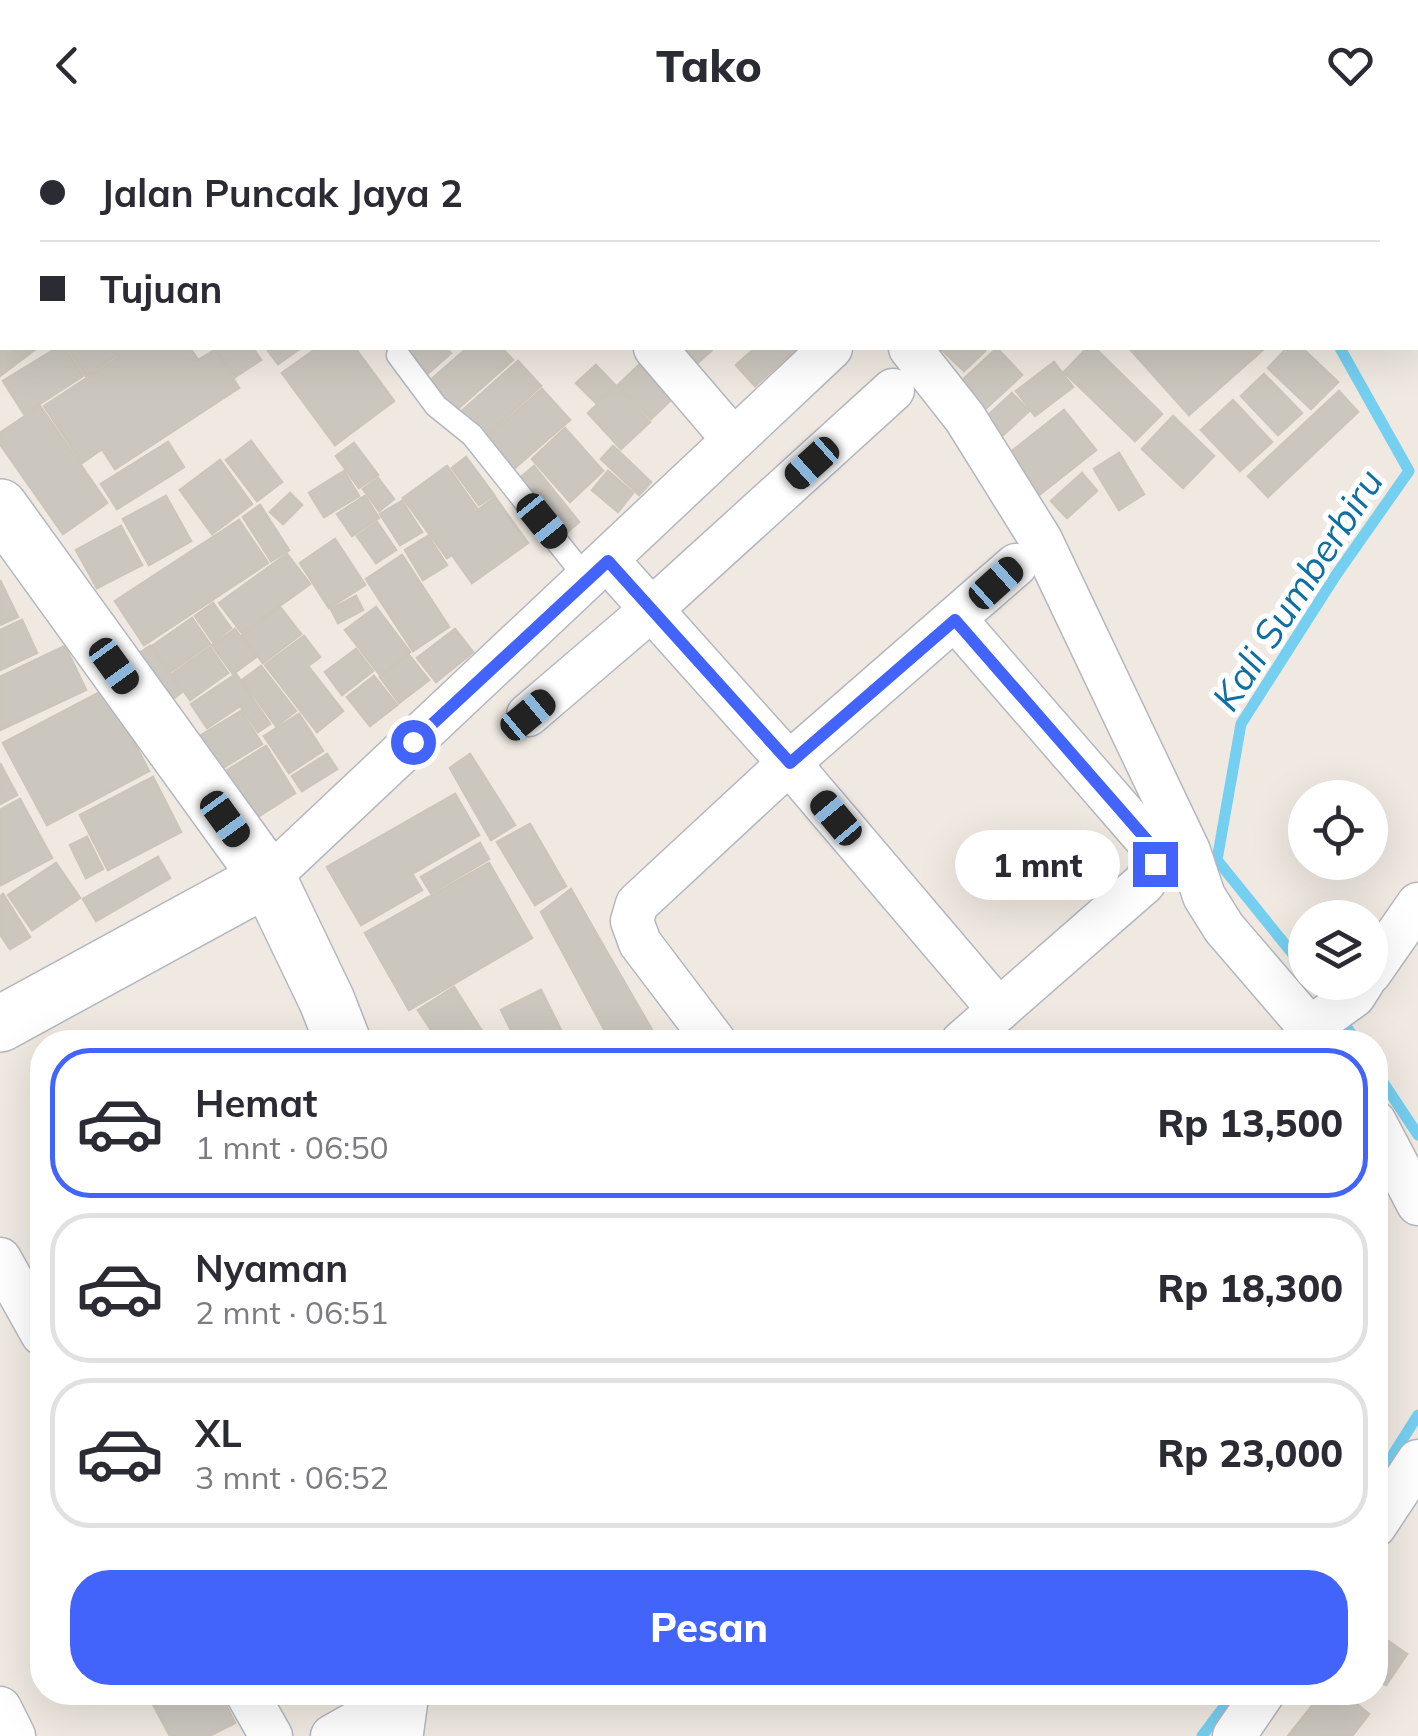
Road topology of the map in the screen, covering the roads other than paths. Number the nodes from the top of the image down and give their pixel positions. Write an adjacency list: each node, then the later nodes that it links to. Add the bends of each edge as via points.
1 (657, 350): 6 (street)
2 (829, 350): 6 (street)
3 (912, 350): 15 (street, via 965,418 1041,540 1189,851 1204,896 1255,967)
4 (398, 355): 9 (lane, via 436,406)
5 (892, 390): 9 (street)
6 (733, 439): 9 (street)
7 (0, 507): 13 (main road)
8 (1016, 565): 10 (street)
9 (624, 586): 11 (street); 12 (street); 13 (street)
10 (955, 620): 12 (street); 16 (street, via 1152,846 1155,864 1144,883)
11 (528, 715)
12 (790, 763): 16 (street); 19 (street, via 640,899 632,914 640,943)
13 (268, 878): 17 (main road); 18 (main road)
14 (1418, 904): 15 (street)
15 (1341, 1006)
16 (999, 1010): 20 (street)
17 (0, 1024)
18 (339, 1030)
19 (705, 1030)
20 (976, 1030)
21 (1388, 1147): 22 (street)
22 (1418, 1204)
23 (0, 1259): 24 (street)
24 (30, 1313)
25 (253, 1705): 30 (street)
26 (1255, 1705): 32 (street)
27 (0, 1708): 29 (street)
28 (399, 1708): 31 (street)
29 (14, 1736)
30 (271, 1736)
31 (332, 1736)
32 (1234, 1736)

